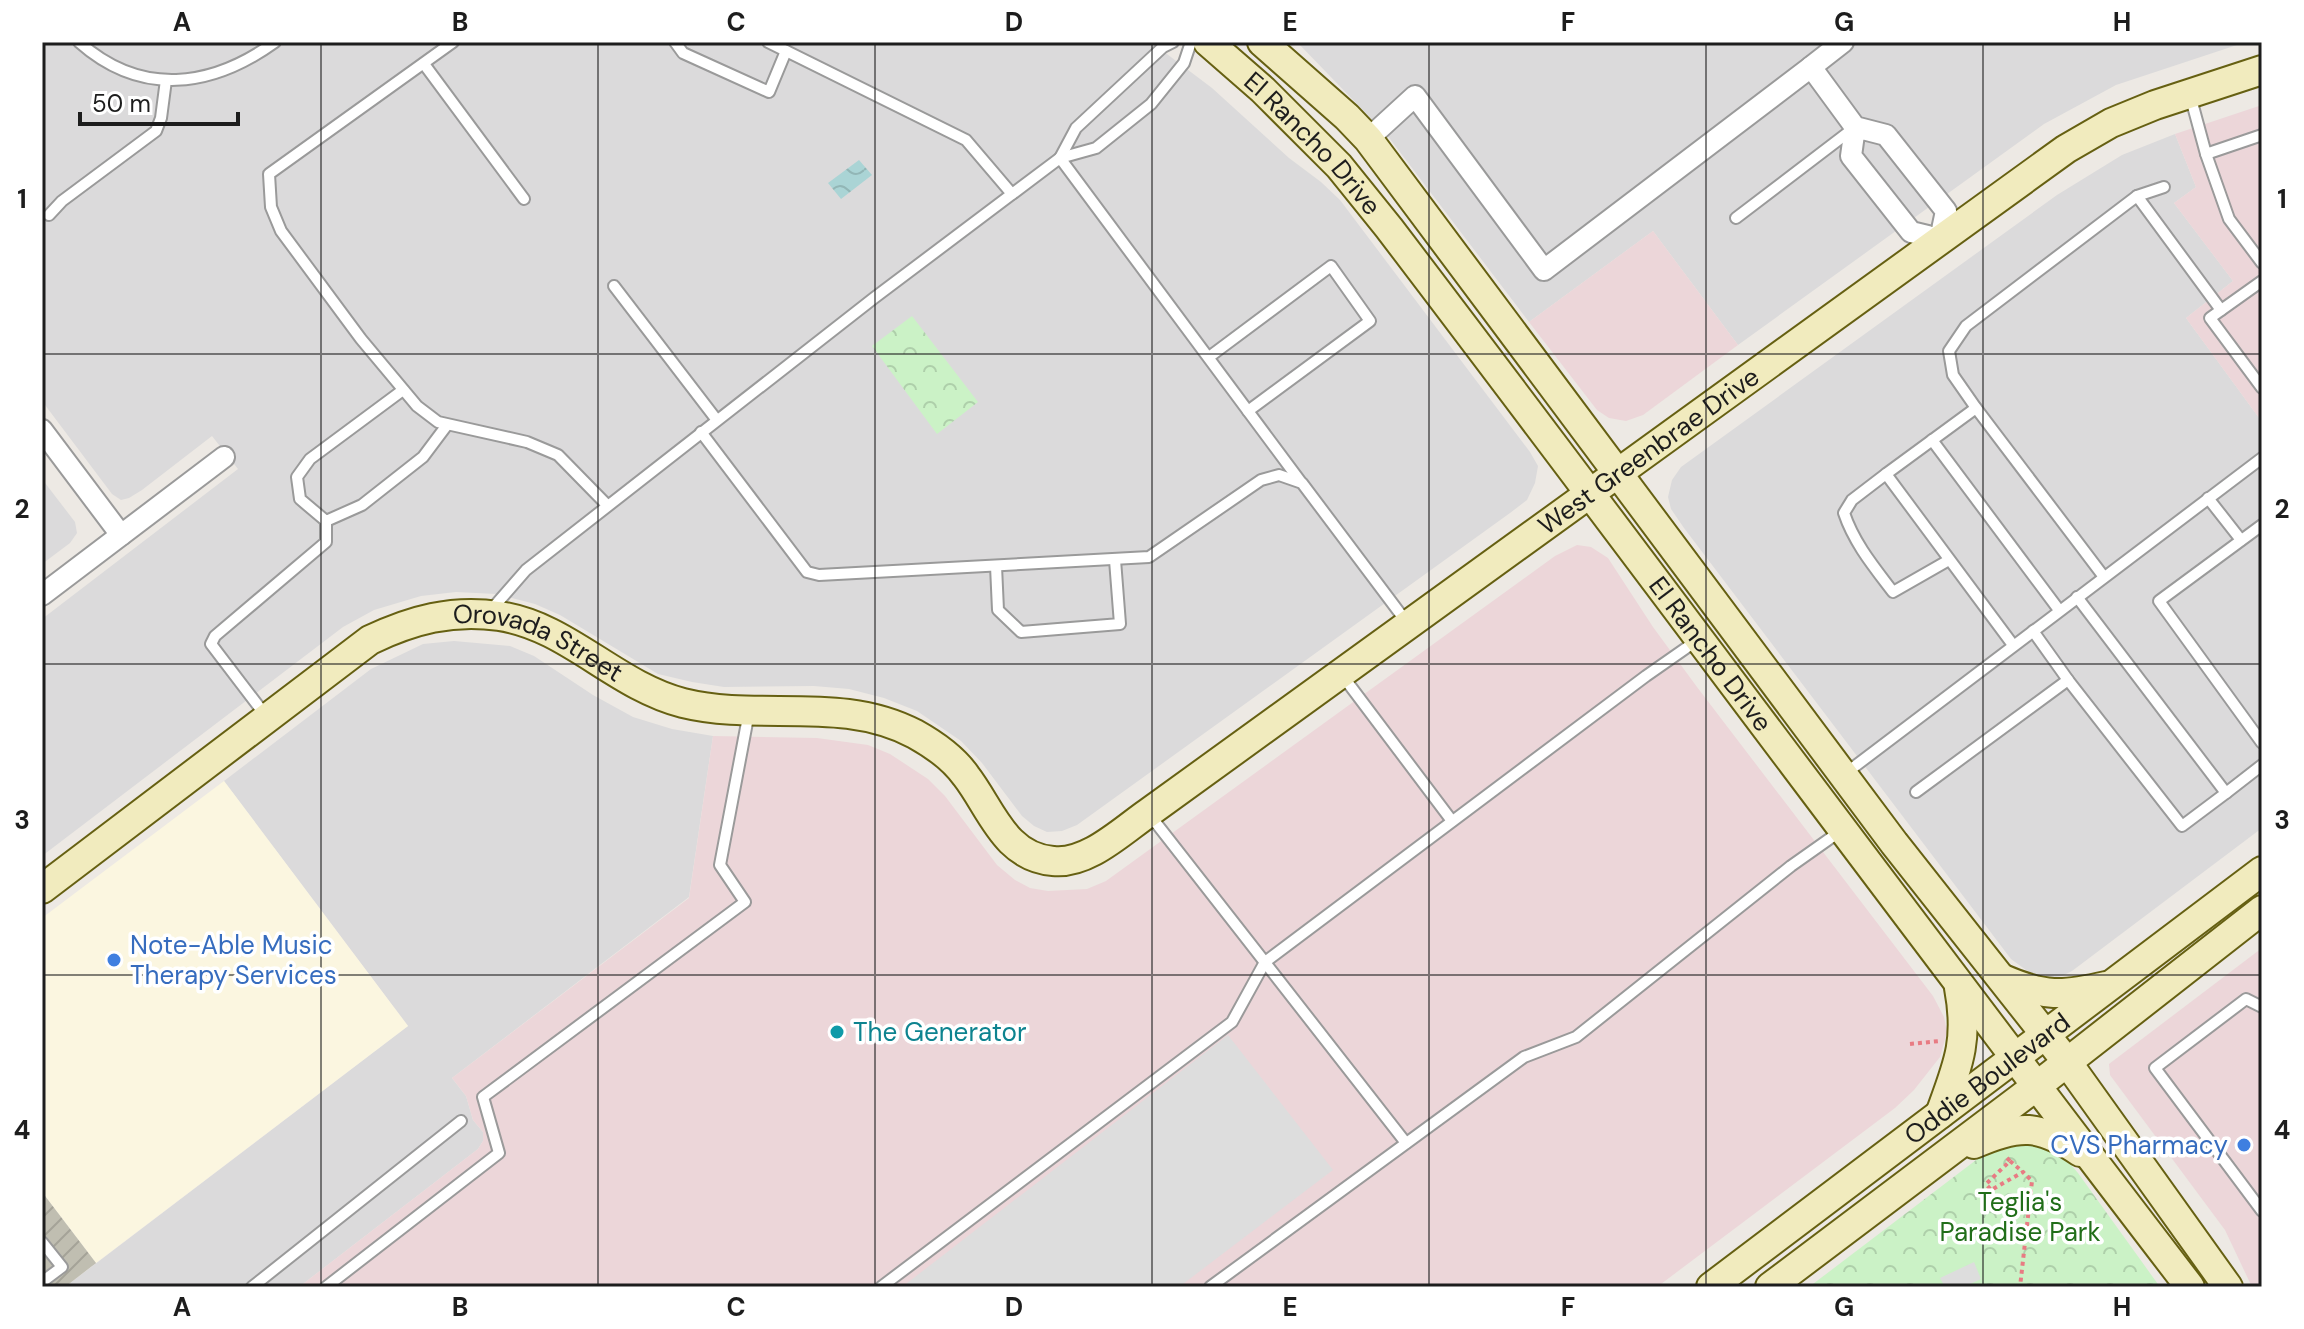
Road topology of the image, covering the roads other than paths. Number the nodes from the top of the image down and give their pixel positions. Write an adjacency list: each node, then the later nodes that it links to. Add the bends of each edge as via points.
1 (79, 42): 17 (lane, via 118,68)
2 (275, 42): 17 (lane, via 242,65 217,74)
3 (453, 42): 14 (lane)
4 (675, 42): 12 (lane, via 683,53 769,92)
5 (768, 42): 12 (lane)
6 (1173, 42): 23 (lane, via 1076,128)
7 (1191, 42): 23 (lane, via 1184,63 1151,104 1096,148)
8 (1208, 42): 50 (main road, El Rancho Drive, via 1339,166)
9 (1238, 42): 13 (main road, via 1266,60)
10 (1262, 42): 13 (main road, El Rancho Drive)
11 (1843, 42): 15 (street)
12 (786, 51): 25 (lane, via 966,140)
13 (1287, 63): 21 (main road, El Rancho Drive)
14 (424, 64): 27 (lane); 37 (lane, via 269,174 271,207 281,231)
15 (1811, 67): 19 (street); 21 (street, via 1544,270 1415,96)
16 (2262, 70): 18 (main road, West Greenbrae Drive)
17 (166, 80): 28 (lane, via 156,131)
18 (2189, 93): 22 (lane); 30 (main road, West Greenbrae Drive, via 2111,123 2066,149)
19 (1855, 127): 29 (lane); 30 (street, via 1851,156 1911,232); 30 (street, via 1886,135 1946,211)
20 (2262, 135): 22 (lane)
21 (1368, 139): 47 (main road, El Rancho Drive)
22 (2206, 154): 31 (lane, via 2229,219)
23 (1060, 158): 25 (lane); 35 (lane)
24 (2164, 187): 26 (lane)
25 (1012, 194): 40 (lane)
26 (2137, 196): 34 (lane); 38 (lane, via 1966,326 1949,351 1953,375)
27 (524, 199)
28 (49, 215)
29 (1736, 218)
30 (1940, 239): 47 (main road, West Greenbrae Drive)
31 (2262, 263)
32 (2262, 281): 34 (lane)
33 (614, 286): 40 (lane)
34 (2221, 310): 36 (lane, via 2210,318)
35 (1209, 357): 39 (lane); 39 (lane, via 1331,266 1339,277 1370,321)
36 (2262, 388)
37 (403, 390): 41 (lane); 53 (lane, via 310,459 297,477 300,499)
38 (1976, 408): 44 (lane); 60 (lane)
39 (1248, 411): 49 (lane)
40 (716, 419): 43 (lane)
41 (447, 425): 52 (lane, via 527,442 558,455); 53 (lane, via 423,457 362,505)
42 (42, 430): 55 (street)
43 (701, 432): 52 (lane); 59 (lane, via 807,572)
44 (1932, 440): 48 (lane); 63 (lane)
45 (224, 457): 55 (street)
46 (2262, 458): 51 (lane)
47 (1619, 472): 50 (main road, West Greenbrae Drive); 75 (main road, El Rancho Drive)
48 (1886, 474): 58 (lane); 58 (lane, via 1852,500 1844,513 1850,533 1879,573 1893,592)
49 (1302, 483): 57 (lane, via 1279,475 1261,480 1149,557); 65 (lane)
50 (1591, 493): 65 (main road, West Greenbrae Drive); 67 (main road, El Rancho Drive)
51 (2208, 498): 56 (lane); 60 (lane)
52 (607, 505): 64 (lane, via 526,570)
53 (326, 521): 72 (lane, via 326,542 211,644)
54 (2262, 525): 56 (lane)
55 (121, 535): 61 (street)
56 (2241, 540): 73 (lane, via 2159,601)
57 (1115, 560): 59 (lane); 59 (lane, via 1120,624 1021,632 998,610)
58 (1949, 560): 68 (lane)
59 (996, 566)
60 (2104, 577): 62 (lane)
61 (42, 595)
62 (2077, 597): 63 (lane); 77 (lane)
63 (2059, 610): 66 (lane)
64 (487, 615): 71 (main road, Orovada Street, via 534,625 649,691 684,703); 72 (main road, Orovada Street, via 435,616 402,625 370,640)
65 (1408, 625): 69 (main road, West Greenbrae Drive)
66 (2033, 631): 68 (lane); 70 (lane)
67 (1700, 638): 79 (lane); 80 (main road, El Rancho Drive)
68 (2013, 645): 75 (lane)
69 (1340, 674): 78 (main road, West Greenbrae Drive); 79 (lane)
70 (2068, 680): 76 (lane); 77 (lane, via 2182,826)
71 (750, 710): 81 (main road, Orovada Street, via 856,713 916,735 966,774 1011,843); 103 (lane, via 720,865 745,902 483,1097 499,1153)
72 (267, 718): 83 (main road, Orovada Street)
73 (2262, 743)
74 (2262, 765): 77 (lane)
75 (1844, 774): 86 (main road, El Rancho Drive)
76 (1916, 792)
77 (2226, 793)
78 (1148, 813): 81 (main road, West Greenbrae Drive, via 1097,849); 85 (lane)
79 (1452, 821): 85 (lane)
80 (1844, 829): 88 (main road, El Rancho Drive); 96 (lane, via 1576,1037 1524,1057)
81 (1054, 862)
82 (2262, 871): 87 (main road, Oddie Boulevard)
83 (42, 889)
84 (2262, 910): 92 (main road, Oddie Boulevard)
85 (1265, 962): 96 (lane); 104 (lane, via 1232,1022)
86 (2002, 979): 87 (main road, via 2062,995); 90 (main road, El Rancho Drive)
87 (2114, 984): 90 (main road, Oddie Boulevard)
88 (1959, 987): 91 (main road, El Rancho Drive); 94 (main road, via 1962,1050)
89 (2262, 1007): 99 (lane, via 2246,999 2155,1068)
90 (2046, 1034): 91 (main road, Oddie Boulevard); 92 (main road, El Rancho Drive)
91 (2015, 1057): 93 (main road, El Rancho Drive); 94 (main road, Oddie Boulevard)
92 (2067, 1062): 93 (main road, Oddie Boulevard); 109 (main road, El Rancho Drive)
93 (2038, 1085): 97 (main road, Oddie Boulevard); 98 (main road, El Rancho Drive)
94 (1940, 1116): 106 (main road, Oddie Boulevard)
95 (461, 1121): 102 (lane)
96 (1406, 1143): 105 (lane)
97 (1941, 1159): 98 (main road, via 2025,1127 2045,1131); 107 (main road, Oddie Boulevard)
98 (2092, 1160): 108 (main road, El Rancho Drive)
99 (2262, 1211)
100 (42, 1242): 101 (lane, via 62,1267)
101 (42, 1282)
102 (252, 1287)
103 (326, 1287)
104 (881, 1287)
105 (1210, 1287)
106 (1711, 1287)
107 (1770, 1287)
108 (2190, 1287)
109 (2228, 1287)

